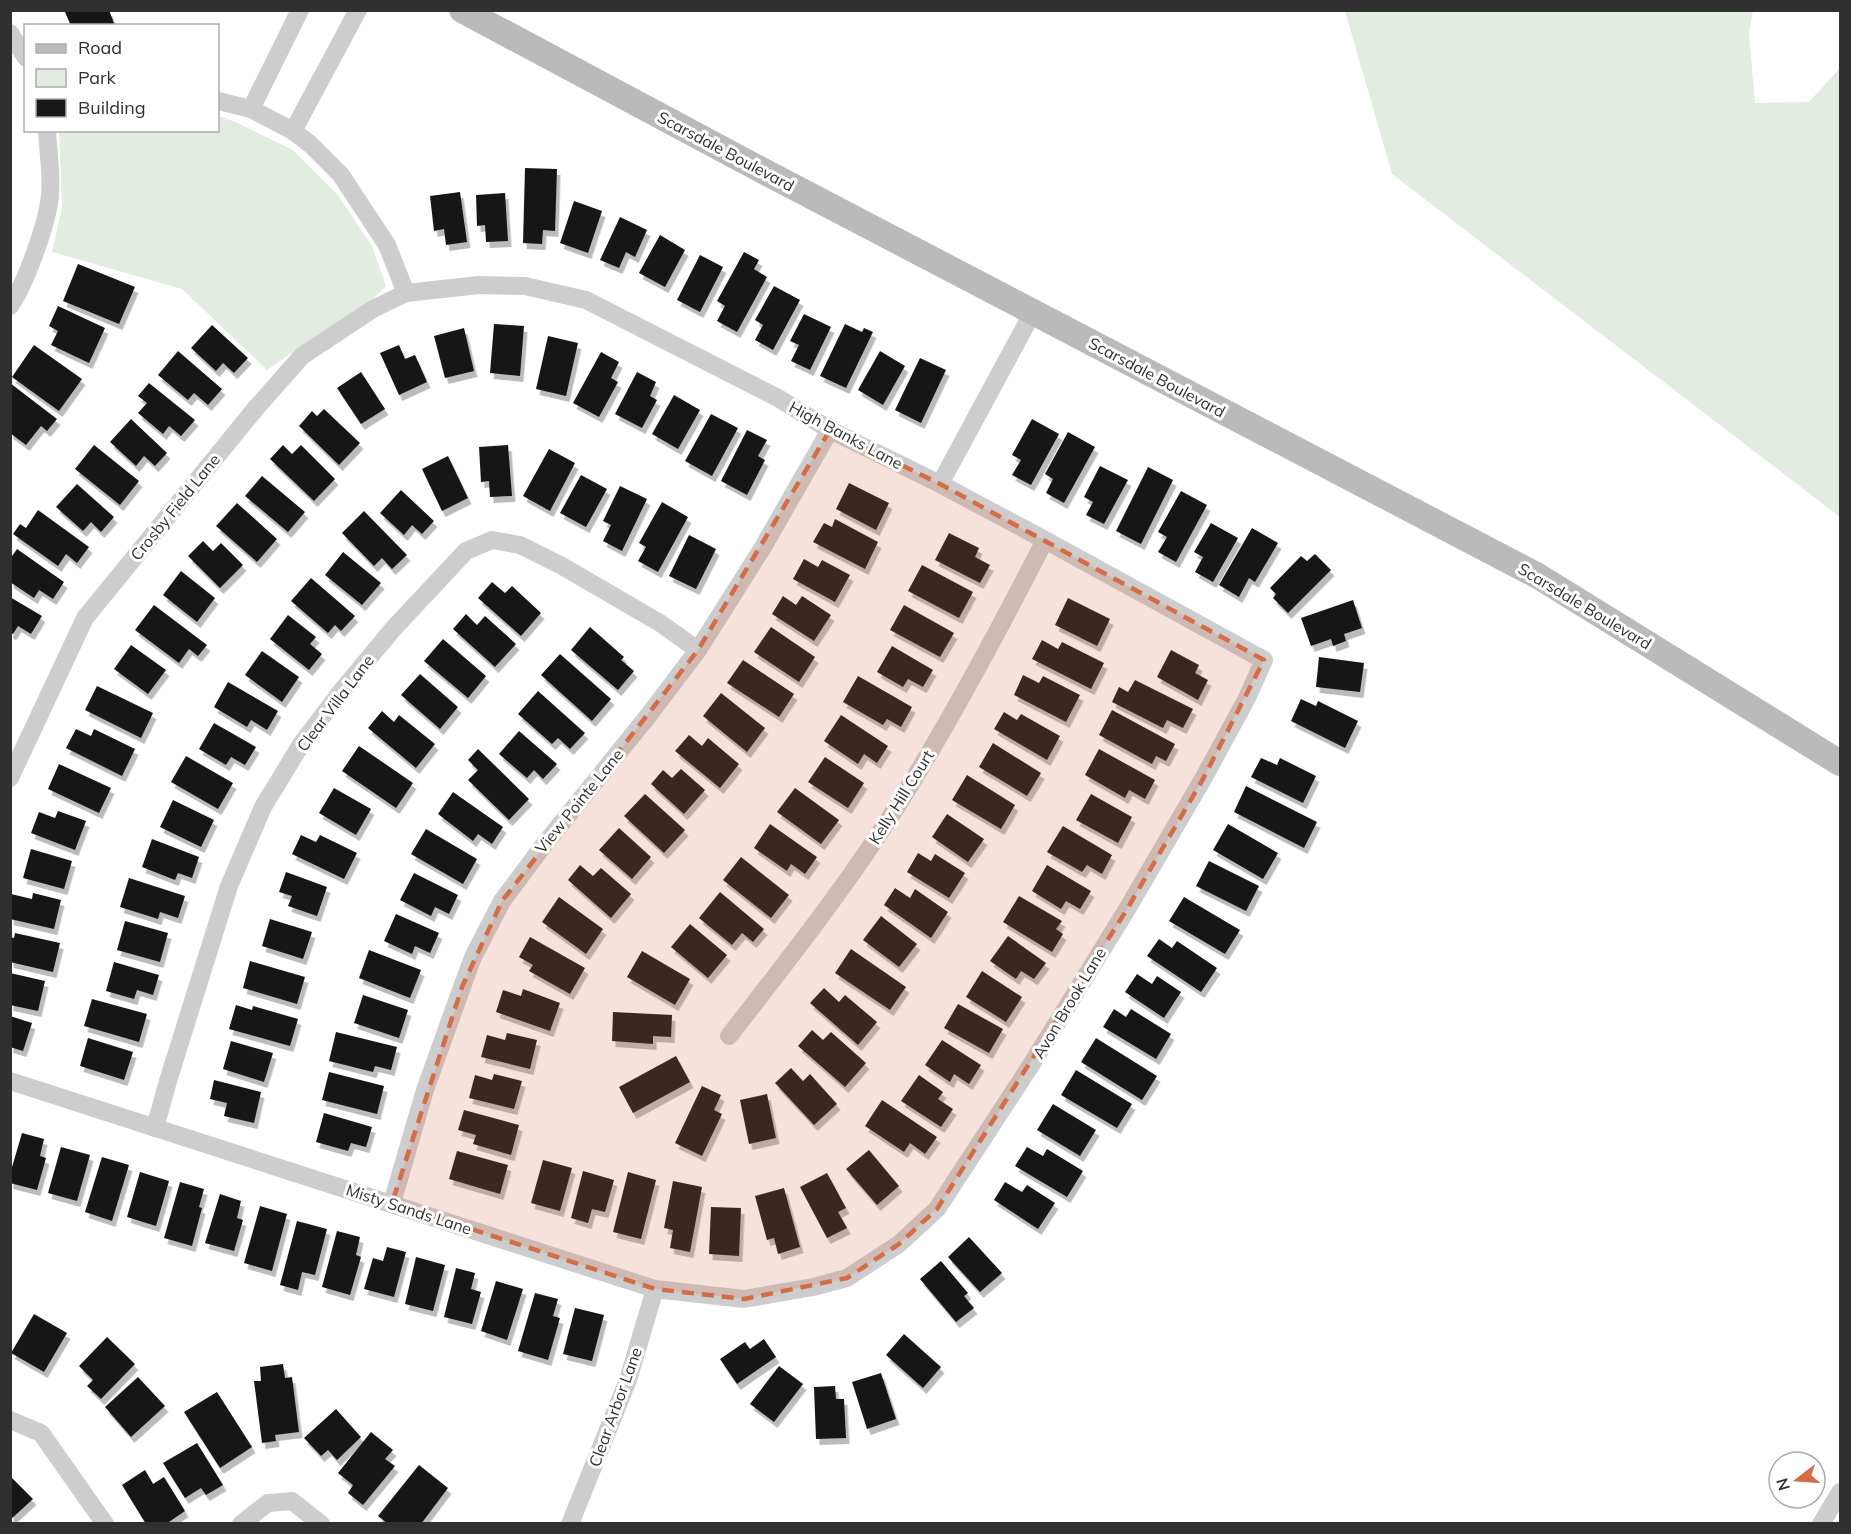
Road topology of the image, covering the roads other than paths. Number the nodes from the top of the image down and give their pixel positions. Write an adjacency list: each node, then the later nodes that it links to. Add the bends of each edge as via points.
1 (300, 10): 7 (street)
2 (358, 10): 8 (street)
3 (462, 10): 12 (main road, Scarsdale Boulevard)
4 (10, 33): 5 (street)
5 (24, 55)
6 (219, 101): 7 (street)
7 (251, 109): 8 (street)
8 (293, 131): 10 (street, via 341,175 387,245)
9 (47, 132): 11 (street, via 50,196 38,246)
10 (406, 293): 13 (street, High Banks Lane, via 479,285 525,286 586,300 778,398); 19 (street, Crosby Field Lane, via 373,309 302,356 85,618)
11 (10, 306)
12 (1033, 312): 14 (street); 18 (main road, Scarsdale Boulevard, via 1538,576)
13 (830, 430): 14 (street, High Banks Lane); 16 (street, View Pointe Lane)
14 (940, 484): 15 (street, High Banks Lane)
15 (1045, 540): 17 (street, High Banks Lane); 20 (street, Kelly Hill Court, via 971,680 893,811 807,935)
16 (698, 650): 22 (street, Clear Villa Lane, via 660,623 520,545 492,540 466,551 344,688 302,743 263,807 229,886); 23 (street, View Pointe Lane, via 502,901 462,987 425,1090)
17 (1264, 660): 24 (street, Avon Brook Lane, via 1203,779 1126,911 937,1209 899,1244 848,1278)
18 (1840, 763)
19 (10, 778)
20 (729, 1036)
21 (10, 1081): 22 (street, Misty Sands Lane)
22 (155, 1128): 23 (street, Misty Sands Lane)
23 (392, 1203): 25 (street, Misty Sands Lane)
24 (813, 1287): 25 (street, Misty Sands Lane, via 744,1299)
25 (655, 1289): 31 (street, Clear Arbor Lane, via 628,1380)
26 (10, 1420): 28 (street, via 41,1433)
27 (1840, 1492): 32 (street)
28 (105, 1524)
29 (241, 1524): 30 (street, via 268,1503 291,1501)
30 (321, 1524)
31 (570, 1524)
32 (1821, 1524)

